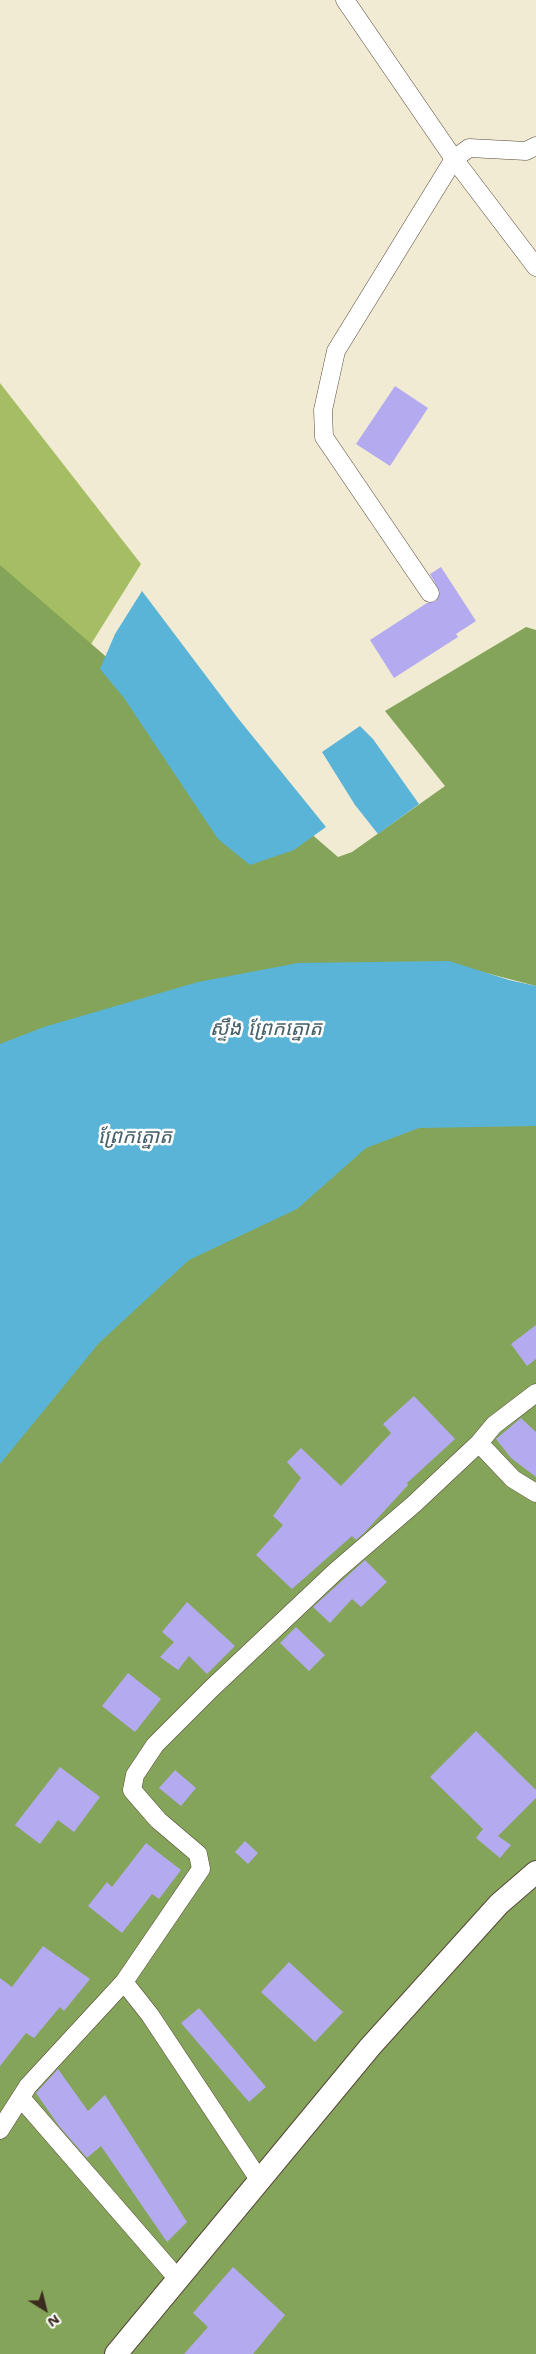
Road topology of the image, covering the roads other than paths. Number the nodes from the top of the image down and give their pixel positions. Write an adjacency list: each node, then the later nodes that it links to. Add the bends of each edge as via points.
1 (344, 0): 4 (street)
2 (536, 131): 3 (street)
3 (531, 148): 4 (street, via 470,148)
4 (454, 159): 5 (street); 6 (street, via 336,351 323,410 324,437)
5 (536, 267)
6 (430, 593)
7 (536, 1393): 8 (street, via 494,1425)
8 (479, 1443): 9 (street, via 513,1479); 11 (street, via 212,1688 155,1745 135,1775 132,1790 158,1820 198,1854 201,1869)
9 (536, 1493)
10 (536, 1872): 14 (main road, via 499,1904 427,1982)
11 (124, 1982): 12 (street, via 74,2034); 14 (street, via 150,2015)
12 (20, 2098): 13 (street); 15 (street)
13 (0, 2130)
14 (260, 2181): 15 (main road)
15 (178, 2279): 16 (main road)
16 (116, 2354)

